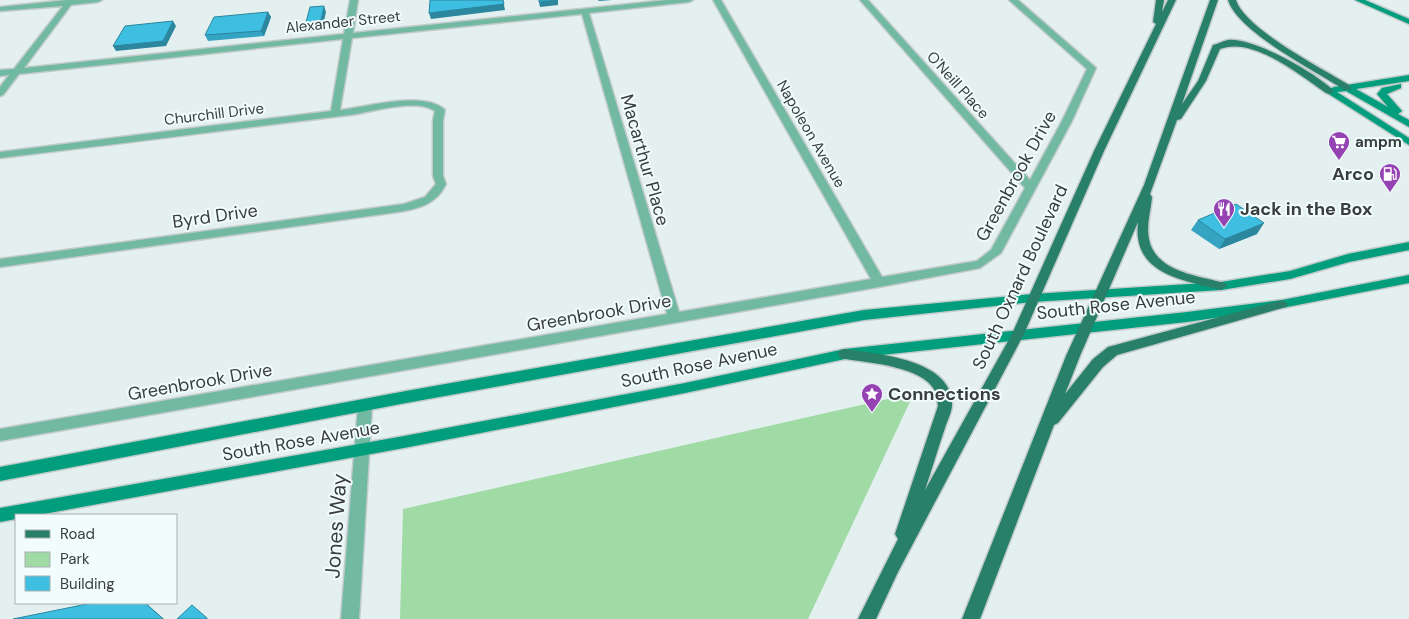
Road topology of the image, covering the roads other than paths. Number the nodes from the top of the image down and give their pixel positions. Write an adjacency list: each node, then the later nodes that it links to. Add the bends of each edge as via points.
1 (98, 0): 12 (street)
2 (354, 0): 17 (street)
3 (689, 0): 14 (street, Alexander Street)
4 (717, 0): 37 (street, Napoleon Avenue)
5 (864, 0): 32 (street, O'Neill Place)
6 (1013, 0): 32 (street, Greenbrook Drive, via 1092,68)
7 (1160, 0): 16 (main road)
8 (1172, 0): 16 (main road, South Oxnard Boulevard)
9 (1214, 0): 28 (main road)
10 (1232, 0): 22 (main road, via 1242,18 1255,30)
11 (1359, 0): 15 (main road)
12 (70, 1): 13 (street); 18 (street)
13 (0, 9)
14 (585, 11): 17 (street, Alexander Street); 42 (street, Macarthur Place)
15 (1409, 22)
16 (1155, 35): 40 (main road, South Oxnard Boulevard)
17 (348, 36): 18 (street, Alexander Street); 25 (street)
18 (17, 71): 19 (street, Alexander Street); 24 (street)
19 (0, 73)
20 (1409, 78): 22 (main road)
21 (1409, 82): 26 (main road, via 1382,94)
22 (1348, 88): 23 (main road); 27 (main road)
23 (1329, 91): 28 (main road, via 1266,51 1225,43 1216,47 1202,82); 29 (main road)
24 (0, 93)
25 (335, 114): 30 (street, Churchill Drive); 33 (street, Churchill Drive, via 407,103 431,104 440,110 440,184)
26 (1409, 120)
27 (1409, 124)
28 (1168, 131): 31 (main road)
29 (1409, 142)
30 (0, 154)
31 (1149, 185): 38 (main road, via 1143,236 1148,255 1178,274); 39 (main road)
32 (1031, 188): 37 (street, Greenbrook Drive, via 990,258 971,267)
33 (433, 197): 35 (street, Byrd Drive, via 409,207)
34 (1409, 246): 38 (main road, South Rose Avenue, via 1348,258 1290,275)
35 (0, 263)
36 (1409, 279): 41 (main road, South Rose Avenue)
37 (879, 282): 42 (street, Greenbrook Drive)
38 (1221, 286): 39 (main road, South Rose Avenue)
39 (1100, 295): 40 (main road, South Rose Avenue); 43 (main road)
40 (1033, 298): 44 (main road, South Oxnard Boulevard); 46 (main road, South Rose Avenue, via 864,315)
41 (1282, 304): 43 (main road, South Rose Avenue); 47 (main road, via 1113,351 1098,362)
42 (674, 318): 48 (street, Greenbrook Drive)
43 (1087, 326): 44 (main road, South Rose Avenue); 47 (main road)
44 (1018, 334): 45 (main road, South Rose Avenue); 52 (main road, South Oxnard Boulevard)
45 (845, 354): 49 (main road, South Rose Avenue, via 685,388); 52 (main road, via 914,368 941,388 945,406)
46 (365, 406): 49 (street, Jones Way); 50 (main road, South Rose Avenue)
47 (1046, 429): 55 (main road)
48 (0, 435)
49 (362, 448): 51 (main road, South Rose Avenue); 53 (street, Jones Way)
50 (0, 474)
51 (0, 515)
52 (892, 566): 54 (main road, South Oxnard Boulevard)
53 (350, 619)
54 (867, 619)
55 (971, 619)

